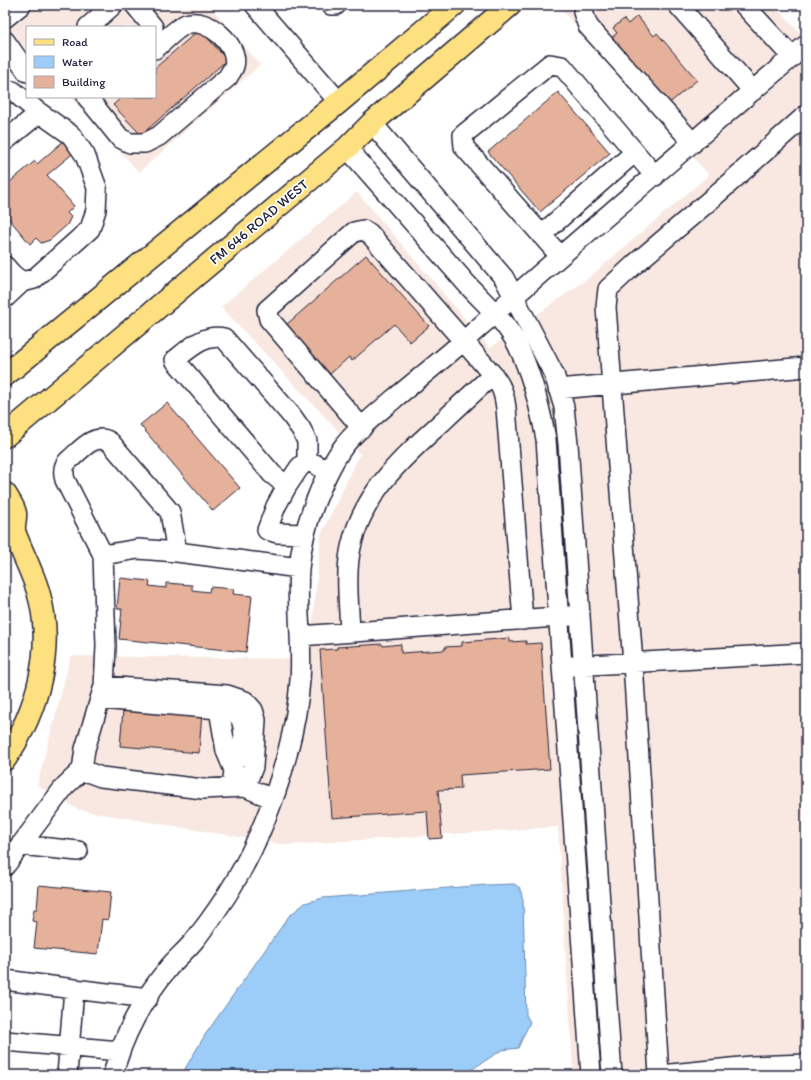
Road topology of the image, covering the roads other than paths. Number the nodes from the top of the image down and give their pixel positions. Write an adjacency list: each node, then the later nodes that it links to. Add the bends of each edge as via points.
1 (21, 5): 12 (lane)
2 (113, 5): 13 (lane)
3 (135, 5): 14 (lane)
4 (331, 5): 5 (lane)
5 (336, 5)
6 (454, 5): 23 (main road)
7 (510, 5): 26 (main road, FM 646 ROAD WEST)
8 (586, 5): 28 (lane, via 583,12 588,26)
9 (678, 5): 21 (lane)
10 (744, 5): 18 (lane)
11 (257, 6): 23 (lane)
12 (5, 18)
13 (89, 26)
14 (149, 26)
15 (157, 37): 22 (lane, via 186,24 198,22 209,25 226,40 233,52 234,66 228,77 159,136 145,143 130,143 120,138)
16 (5, 41): 19 (lane)
17 (806, 44): 18 (lane)
18 (792, 57): 21 (lane)
19 (26, 71)
20 (15, 90): 24 (lane)
21 (753, 91): 28 (lane)
22 (91, 98)
23 (339, 102): 42 (main road)
24 (39, 113): 27 (lane); 35 (lane, via 71,135 85,155 97,188 96,210 90,229 34,279)
25 (806, 115): 43 (lane, via 608,289 606,307)
26 (372, 123): 29 (main road, FM 646 ROAD WEST); 36 (lane, via 504,278)
27 (5, 141)
28 (693, 143): 31 (lane)
29 (347, 148): 38 (lane); 46 (main road, FM 646 ROAD WEST)
30 (636, 152): 31 (lane); 32 (lane); 32 (lane, via 562,66 550,64 463,136 464,147)
31 (655, 176): 33 (lane)
32 (542, 235): 33 (lane)
33 (560, 256): 36 (lane)
34 (5, 266): 35 (lane)
35 (22, 282): 37 (lane)
36 (514, 297): 38 (lane); 44 (lane, via 554,374)
37 (5, 298)
38 (495, 314): 39 (lane); 57 (lane, via 517,344 541,412 546,439)
39 (464, 342): 41 (lane); 45 (lane); 45 (lane, via 369,233 362,230 354,232 267,310 269,319)
40 (806, 367): 43 (lane)
41 (493, 375): 58 (lane, via 501,384 506,408); 59 (lane, via 396,465 365,508 356,528 351,549 348,574)
42 (6, 377)
43 (612, 384): 44 (lane); 62 (lane)
44 (558, 389): 56 (lane, via 564,407 568,444)
45 (362, 428): 48 (lane, via 347,443)
46 (5, 436)
47 (307, 460): 48 (lane); 49 (lane, via 298,468); 49 (lane, via 307,441 292,415 224,338 217,336 196,343 175,360 272,474)
48 (328, 471): 52 (lane)
49 (287, 486): 52 (lane, via 267,530)
50 (5, 494): 51 (main road, via 15,512)
51 (9, 531): 66 (main road, via 32,575 42,607 44,659 29,717)
52 (304, 534): 55 (lane)
53 (177, 552): 54 (lane, via 138,549); 54 (lane, via 170,512 114,445 102,438 92,440 68,461 64,472 65,480); 55 (lane)
54 (103, 555): 65 (lane, via 106,646)
55 (299, 568): 60 (lane)
56 (580, 616): 57 (lane); 63 (lane)
57 (559, 617): 58 (lane); 64 (lane)
58 (523, 620): 59 (lane)
59 (350, 632): 60 (lane)
60 (300, 636): 69 (lane, via 300,683 295,715 286,756)
61 (806, 653): 62 (lane)
62 (633, 663): 63 (lane); 84 (lane)
63 (584, 666): 64 (lane); 83 (lane)
64 (562, 667): 82 (lane)
65 (102, 692): 67 (lane, via 85,749); 68 (lane, via 219,709 226,751); 68 (lane, via 227,695 245,701 255,714 257,727 253,767)
66 (5, 759)
67 (82, 770): 68 (lane, via 101,777 203,789); 70 (lane, via 65,786)
68 (237, 781): 69 (lane)
69 (272, 799): 75 (lane, via 263,827 213,917 157,983)
70 (20, 845): 71 (lane); 72 (lane)
71 (78, 851)
72 (5, 866)
73 (5, 980): 74 (lane)
74 (74, 989): 75 (lane); 77 (lane)
75 (148, 998): 78 (lane, via 128,1031)
76 (5, 1041): 77 (lane)
77 (69, 1046): 78 (lane); 80 (lane)
78 (120, 1051): 81 (lane)
79 (806, 1064): 84 (lane, via 751,1066)
80 (67, 1075)
81 (113, 1075)
82 (590, 1075)
83 (612, 1075)
84 (660, 1075)

